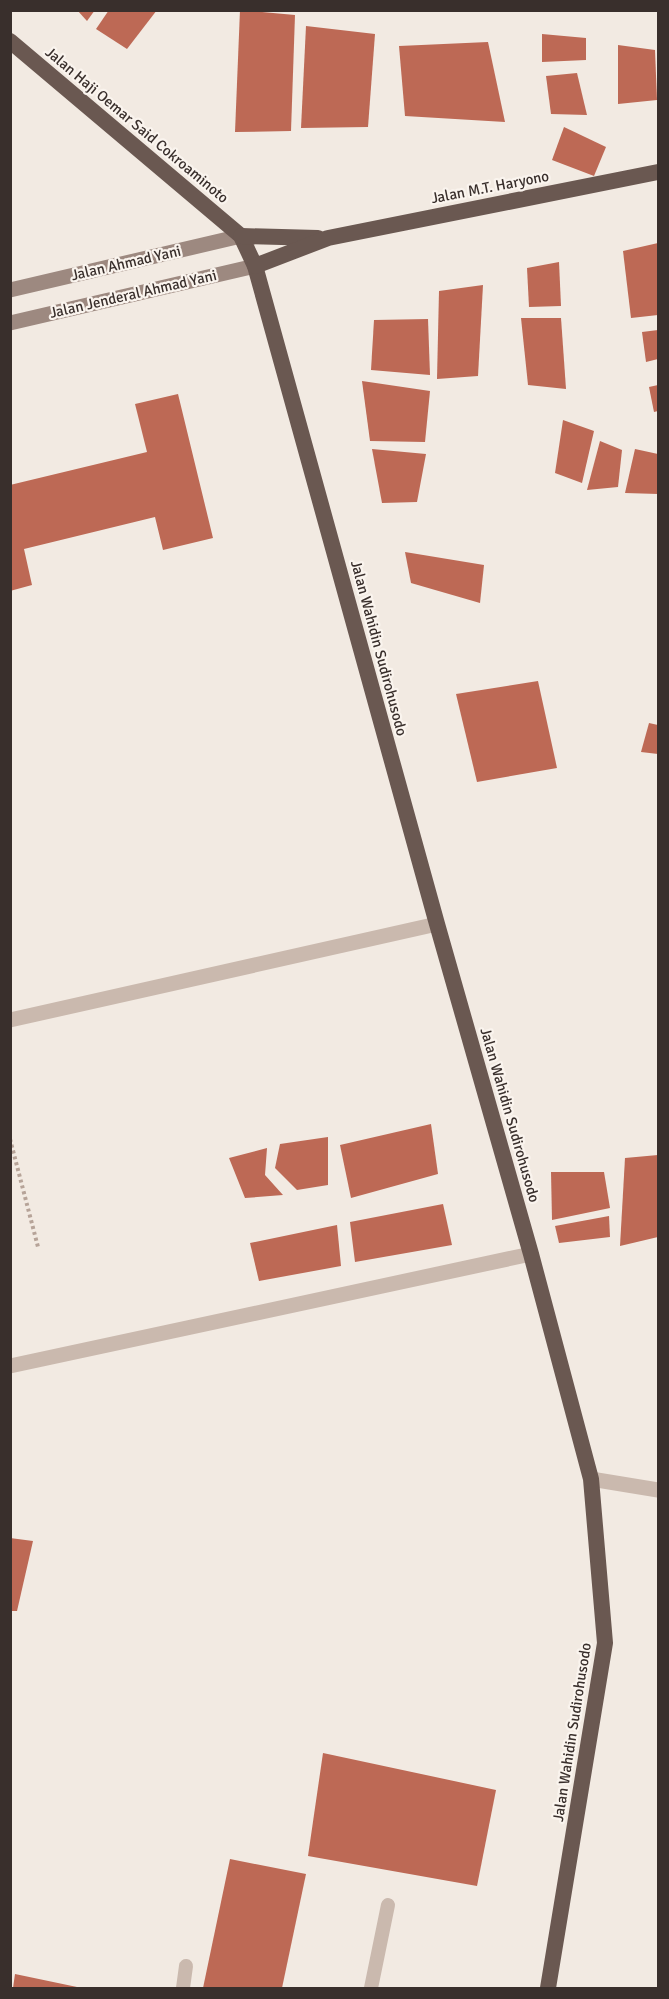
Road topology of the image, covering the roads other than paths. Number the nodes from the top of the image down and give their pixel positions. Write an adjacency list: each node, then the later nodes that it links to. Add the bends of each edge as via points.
1 (10, 41): 3 (highway, Jalan Haji Oemar Said Cokroaminoto)
2 (658, 172): 4 (highway, Jalan M.T. Haryono)
3 (241, 236): 4 (highway); 5 (highway, Jalan Wahidin Sudirohusodo); 6 (main road, Jalan Ahmad Yani)
4 (328, 238): 5 (highway)
5 (255, 266): 7 (main road, Jalan Jenderal Ahmad Yani); 8 (highway, Jalan Wahidin Sudirohusodo)
6 (10, 290)
7 (10, 323)
8 (437, 924): 9 (street); 10 (highway, Jalan Wahidin Sudirohusodo)
9 (10, 1020)
10 (531, 1254): 11 (street); 12 (highway, Jalan Wahidin Sudirohusodo)
11 (10, 1366)
12 (591, 1479): 13 (street); 18 (highway, Jalan Wahidin Sudirohusodo, via 605,1643)
13 (658, 1490)
14 (388, 1905): 17 (lane)
15 (186, 1966): 16 (lane)
16 (183, 1989)
17 (371, 1989)
18 (548, 1989)

